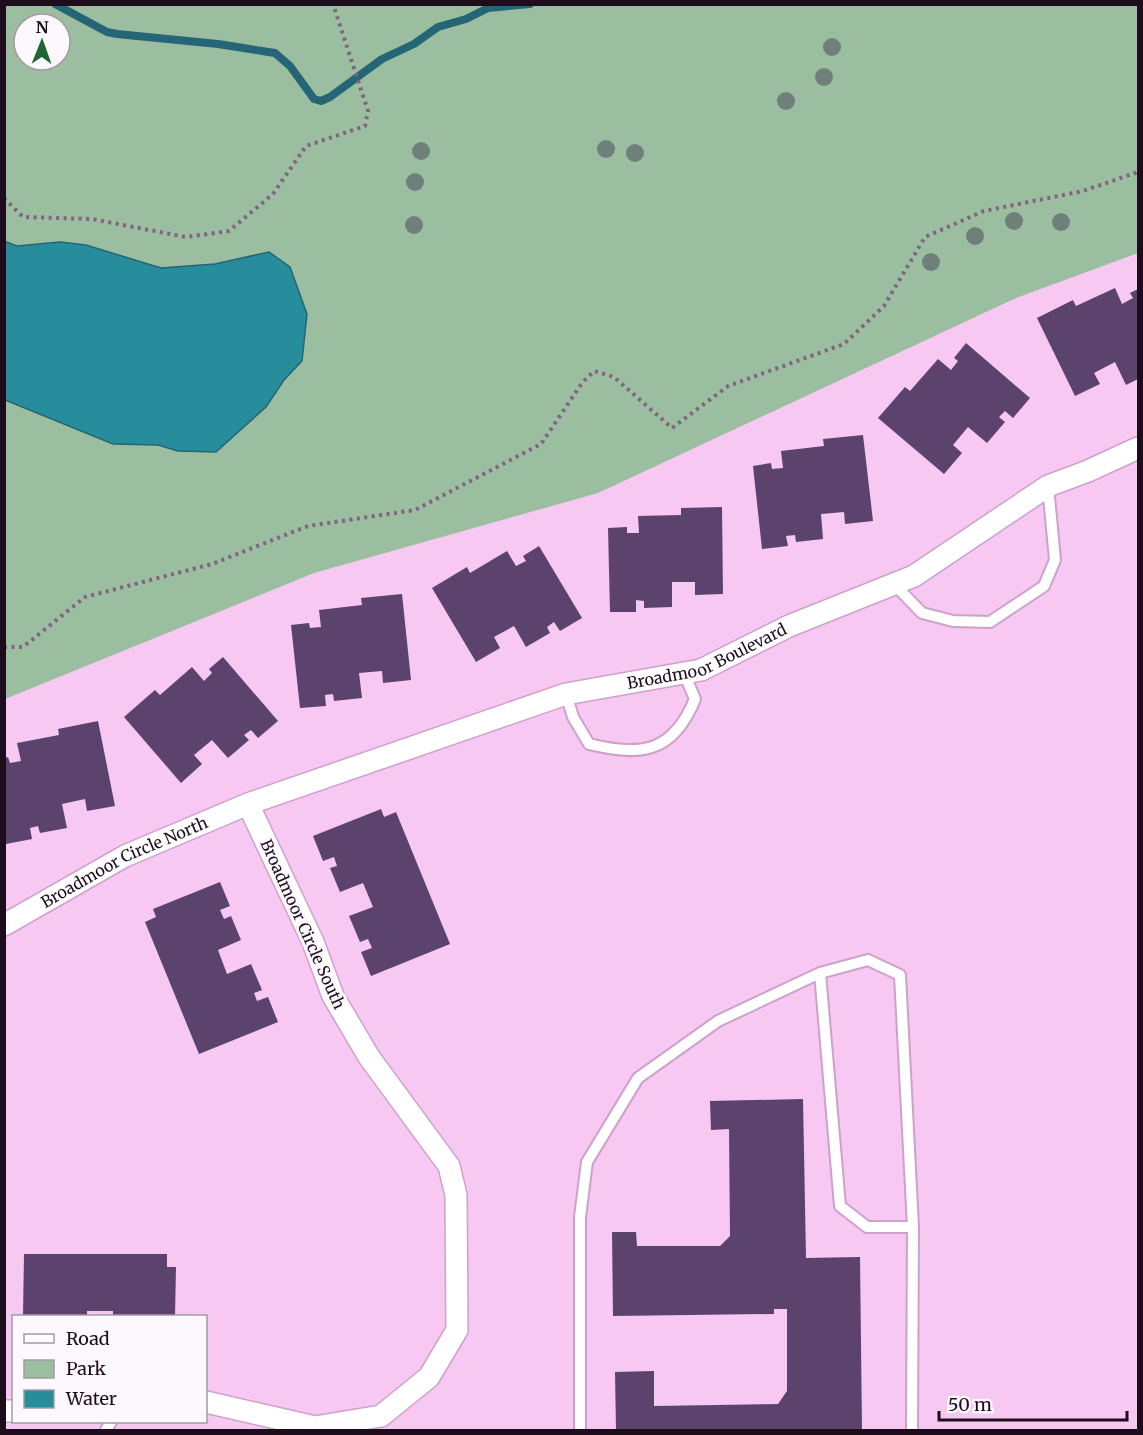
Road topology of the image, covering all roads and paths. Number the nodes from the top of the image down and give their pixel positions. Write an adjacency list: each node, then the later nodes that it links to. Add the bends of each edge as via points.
1 (333, 4): 3 (path, via 368,111 365,126 306,146 273,194 229,231 186,237 92,219 23,217)
2 (1138, 172): 7 (path, via 1083,191 984,211 925,237 884,306 844,344 728,386 672,428 614,377 594,371 541,444 415,510 308,526 212,564 85,597 23,648)
3 (4, 198)
4 (1138, 448): 5 (street, Broadmoor Boulevard)
5 (1048, 486): 6 (street, Broadmoor Boulevard, via 914,576); 6 (lane, via 1055,560 1044,586 990,622 953,621 922,613)
6 (894, 584): 8 (street, Broadmoor Boulevard, via 789,626 701,670)
7 (4, 647)
8 (684, 673): 9 (street, Broadmoor Boulevard); 9 (lane, via 695,699 687,719 671,738 644,751 612,750 589,744 573,717)
9 (566, 694): 10 (street, Broadmoor Boulevard)
10 (248, 804): 11 (street, Broadmoor Circle North, via 125,856); 14 (street, Broadmoor Circle South, via 313,942 333,996 369,1057 449,1166 456,1195 457,1330 429,1377 381,1416 315,1428)
11 (4, 925)
12 (820, 973): 13 (lane, via 840,1206 867,1227); 13 (lane, via 868,960 900,975); 15 (lane, via 718,1021 638,1078 588,1162 580,1218)
13 (912, 1227): 16 (lane)
14 (207, 1402)
15 (580, 1431)
16 (912, 1431)

